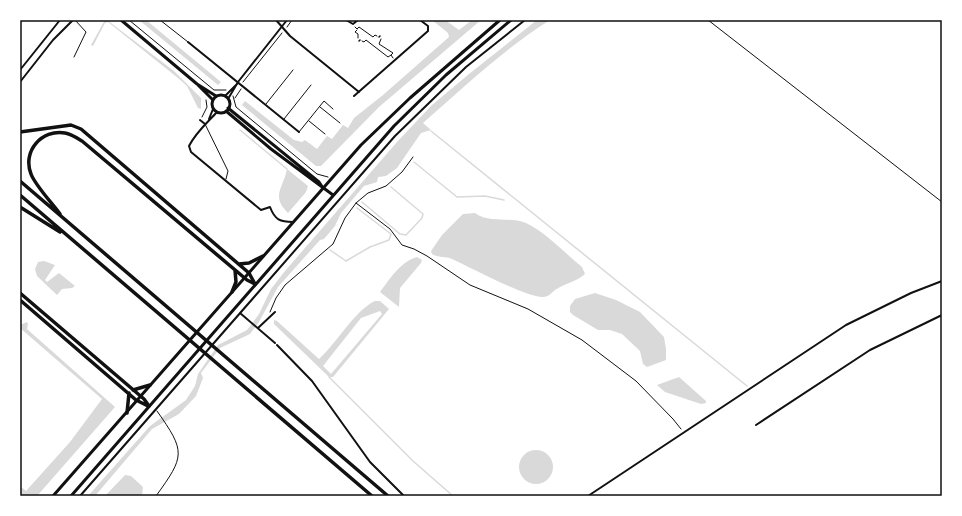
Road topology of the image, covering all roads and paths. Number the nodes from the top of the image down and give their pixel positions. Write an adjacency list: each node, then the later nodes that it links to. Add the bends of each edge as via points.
1 (60, 20): 28 (street)
2 (74, 20): 26 (lane, via 86,32); 30 (street, via 53,40)
3 (121, 20): 32 (main road)
4 (129, 20): 35 (path)
5 (160, 20): 22 (lane)
6 (276, 20): 17 (street)
7 (287, 20): 17 (street)
8 (292, 20): 19 (path)
9 (346, 20): 16 (street)
10 (358, 20): 16 (street)
11 (420, 20): 27 (street, via 428,26 428,31)
12 (500, 20): 62 (main road, via 410,98 361,145)
13 (511, 20): 66 (main road, via 415,105)
14 (525, 20): 85 (street, via 466,67 417,113 344,192)
15 (708, 20): 68 (path)
16 (353, 24): 18 (path)
17 (282, 26): 19 (street); 31 (street)
18 (357, 29): 20 (path, via 359,27); 21 (path, via 360,41)
19 (285, 30): 33 (path); 37 (street)
20 (370, 35): 21 (path); 23 (path, via 379,37 382,40 379,44)
21 (366, 40): 24 (path)
22 (188, 42): 31 (street)
23 (382, 46): 24 (path); 25 (path, via 393,53)
24 (379, 50): 25 (path, via 388,57)
25 (391, 55): 27 (path)
26 (74, 57)
27 (395, 60): 37 (street)
28 (20, 70)
29 (293, 70): 46 (lane)
30 (20, 82)
31 (238, 82): 33 (street); 36 (street); 38 (street)
32 (197, 84): 35 (main road); 39 (main road)
33 (242, 85): 43 (path); 46 (street)
34 (311, 85): 53 (lane)
35 (213, 91): 36 (path, via 224,89); 40 (main road)
36 (228, 92): 38 (path); 41 (street)
37 (359, 92): 42 (street)
38 (232, 94): 43 (path); 44 (street)
39 (208, 96): 45 (main road); 54 (path, via 206,111)
40 (216, 96): 41 (main road); 45 (main road)
41 (225, 96): 44 (main road)
42 (354, 96)
43 (235, 98): 62 (path, via 236,107 317,174)
44 (228, 99): 49 (main road)
45 (212, 100): 48 (main road)
46 (266, 104): 53 (street)
47 (319, 107): 50 (lane, via 324,101); 55 (lane); 56 (lane)
48 (213, 109): 51 (main road); 52 (street)
49 (227, 109): 51 (main road); 65 (main road, via 283,158)
50 (333, 109)
51 (217, 112): 52 (street)
52 (209, 119): 57 (street)
53 (284, 119): 59 (street)
54 (200, 120): 57 (street)
55 (309, 120): 59 (lane); 60 (lane)
56 (340, 123)
57 (205, 124): 64 (lane, via 228,171); 64 (street, via 189,146 191,152)
58 (20, 132): 75 (highway, via 70,125 80,130)
59 (299, 132)
60 (325, 134)
61 (414, 157): 69 (path, via 386,186 368,193)
62 (331, 179): 65 (main road)
63 (20, 181): 71 (highway)
64 (226, 181): 72 (street, via 261,210 270,207 277,220)
65 (323, 188): 66 (main road); 72 (main road)
66 (332, 195): 80 (main road)
67 (20, 196): 73 (highway)
68 (942, 202)
69 (356, 203): 86 (path, via 345,218 333,244 280,291 271,308); 98 (path, via 390,229 402,245 427,256 470,285 528,309 587,344 636,382 673,419)
70 (20, 207): 73 (highway)
71 (65, 220): 76 (highway, via 39,187 29,168 31,149 40,138 55,133 67,133 93,149); 104 (highway)
72 (293, 222): 74 (main road)
73 (74, 242): 103 (highway)
74 (263, 256): 75 (highway, via 250,263); 77 (main road)
75 (238, 264): 77 (highway)
76 (235, 270): 78 (highway); 81 (highway, via 236,282)
77 (249, 273): 78 (main road); 80 (highway)
78 (244, 278): 80 (highway); 81 (main road)
79 (942, 281): 98 (street, via 846,325)
80 (255, 284): 94 (main road)
81 (232, 292): 89 (main road)
82 (20, 293): 90 (highway)
83 (20, 300): 91 (highway)
84 (275, 312): 86 (street)
85 (240, 313): 88 (street); 95 (street)
86 (271, 315): 88 (street)
87 (942, 315): 97 (street, via 870,350)
88 (257, 328): 105 (street, via 312,381 370,462)
89 (150, 385): 90 (highway); 92 (main road)
90 (133, 390): 92 (highway)
91 (129, 393): 93 (highway); 96 (highway)
92 (141, 396): 93 (main road); 94 (highway)
93 (138, 401): 94 (highway); 96 (main road)
94 (149, 406): 100 (main road)
95 (156, 409): 101 (street); 102 (path, via 177,442 178,456 173,471)
96 (127, 412): 99 (main road)
97 (756, 425)
98 (683, 434): 106 (street)
99 (53, 496)
100 (71, 496)
101 (80, 496)
102 (156, 496)
103 (372, 496)
104 (388, 496)
105 (404, 496)
106 (588, 496)

